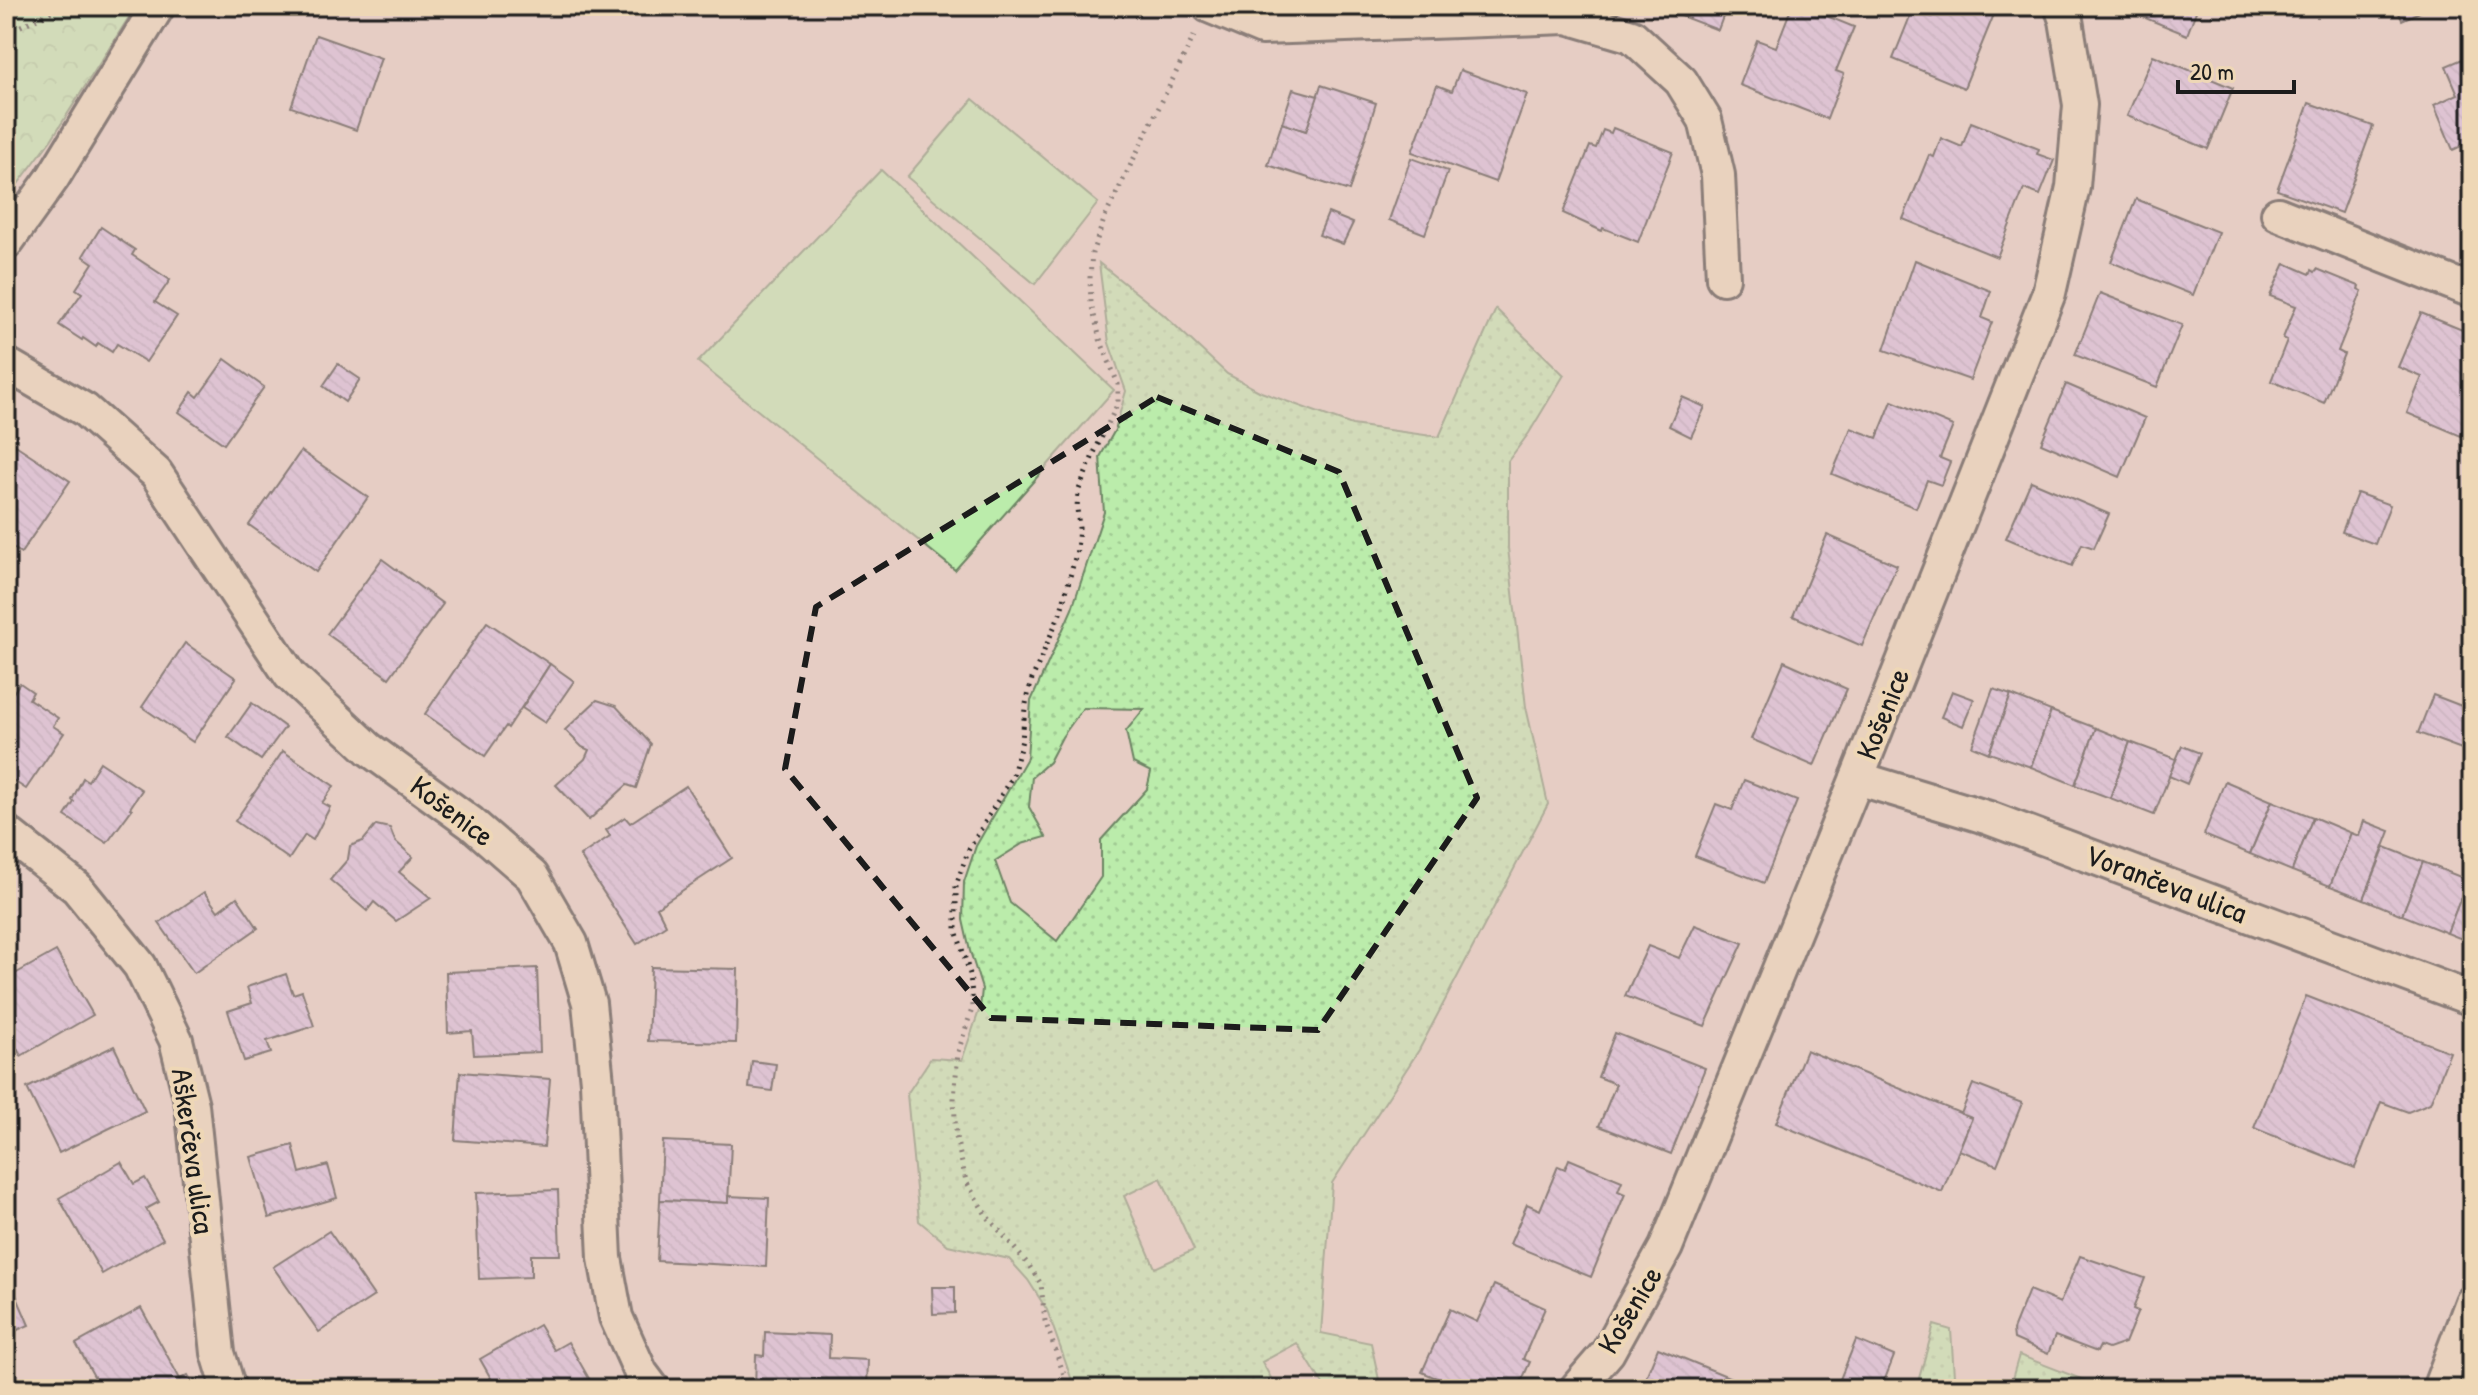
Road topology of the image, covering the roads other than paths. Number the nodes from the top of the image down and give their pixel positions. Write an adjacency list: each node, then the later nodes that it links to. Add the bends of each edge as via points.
1 (158, 6): 5 (street, via 52,179)
2 (1209, 6): 6 (street, via 1262,28 1567,17 1632,36 1681,81 1705,120 1718,175)
3 (2061, 6): 9 (street, Košenice, via 2080,105 2073,187 2049,293)
4 (2278, 214): 7 (street)
5 (6, 243)
6 (1723, 278)
7 (2472, 291)
8 (6, 364): 14 (street, Košenice, via 85,410 156,473 290,675 369,749 471,823 532,876 571,943 589,1003 605,1258 616,1317)
9 (1857, 778): 11 (street, Vorančeva ulica, via 1989,818); 15 (street, Košenice, via 1666,1247 1608,1352)
10 (6, 832): 13 (street, Aškerčeva ulica, via 77,888 140,966 176,1040 192,1105 218,1353)
11 (2472, 999)
12 (2472, 1302): 16 (street)
13 (229, 1389)
14 (653, 1389)
15 (1576, 1389)
16 (2439, 1389)

